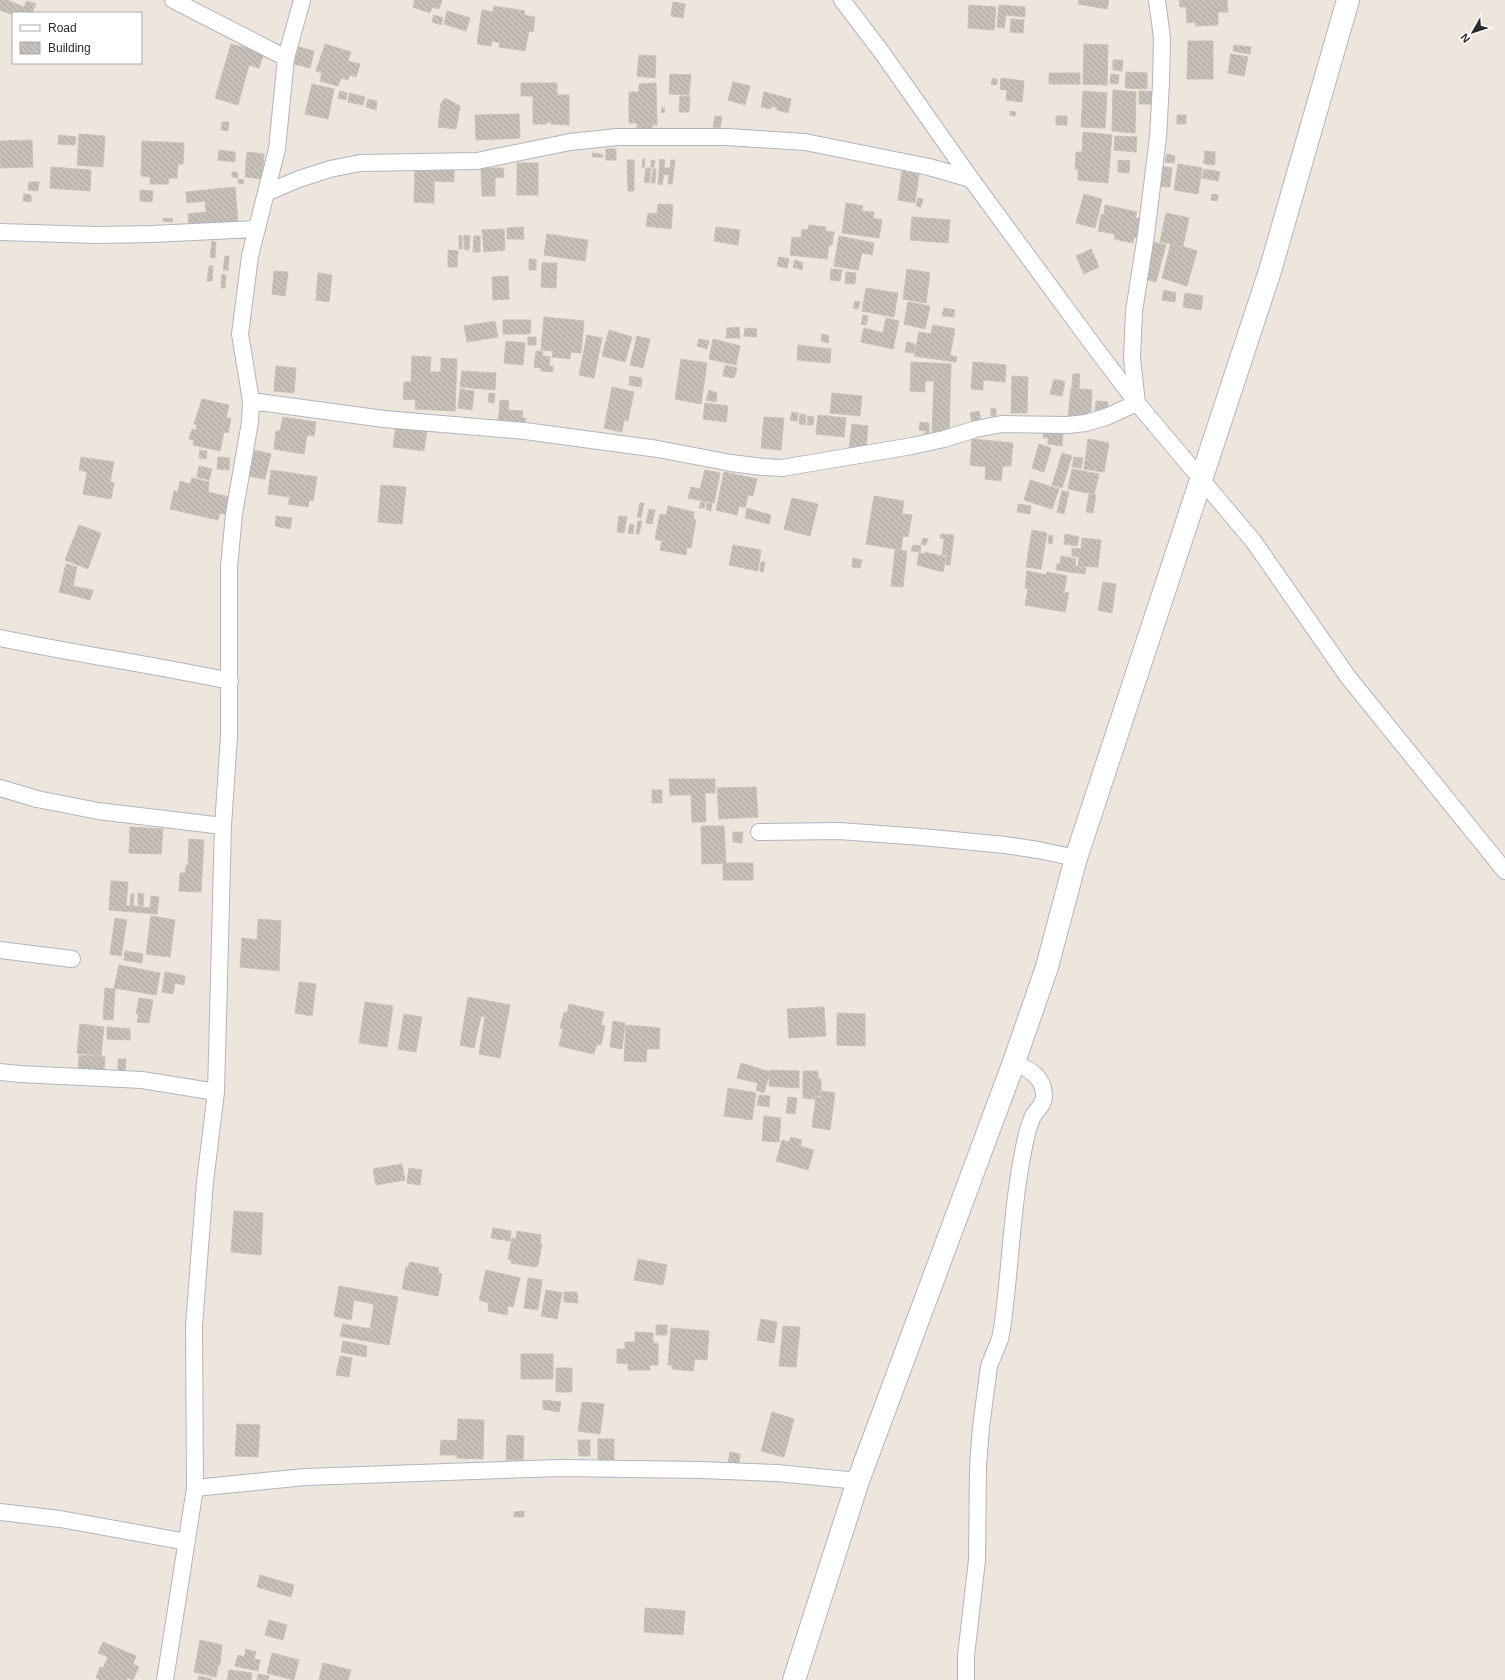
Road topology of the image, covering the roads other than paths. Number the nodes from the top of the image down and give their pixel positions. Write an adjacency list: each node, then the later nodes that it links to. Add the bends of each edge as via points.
1 (173, 0): 6 (street)
2 (302, 0): 6 (street)
3 (842, 0): 7 (street)
4 (1157, 0): 12 (street, via 1162,38 1161,84 1158,137 1134,311 1132,358)
5 (1348, 0): 13 (main road, via 1270,271)
6 (286, 58): 8 (street, via 277,149)
7 (971, 179): 8 (street, via 929,167 805,142 727,137 625,137 570,142 477,161 360,163 330,168); 12 (street)
8 (266, 193): 9 (street)
9 (256, 229): 10 (street, via 144,234); 11 (street, via 240,334)
10 (0, 232)
11 (251, 401): 12 (street, via 384,419 525,431 658,449 731,463 782,468 912,446 1002,424 1086,423); 15 (street, via 250,422 234,514 229,567)
12 (1137, 404): 13 (street)
13 (1200, 479): 19 (main road); 20 (street, via 1254,542 1348,677)
14 (0, 638): 15 (street)
15 (230, 681): 17 (street)
16 (0, 788): 17 (street, via 37,799 98,811)
17 (223, 826): 25 (street)
18 (759, 832): 19 (street, via 839,831 930,838 1038,850)
19 (1076, 858): 23 (main road, via 1047,967)
20 (1505, 871)
21 (0, 950): 22 (street)
22 (72, 959)
23 (1014, 1062): 26 (main road); 32 (street, via 1037,1076 1044,1096 1042,1105 1032,1118 1021,1162 1002,1329 989,1366 984,1401 978,1466 977,1560 966,1656)
24 (0, 1072): 25 (street, via 142,1080)
25 (216, 1092): 27 (street, via 194,1326)
26 (858, 1481): 27 (street, via 708,1470 560,1468 305,1477); 31 (main road)
27 (195, 1488): 29 (street)
28 (0, 1512): 29 (street, via 60,1519)
29 (187, 1542): 30 (street)
30 (165, 1680)
31 (794, 1680)
32 (966, 1680)

